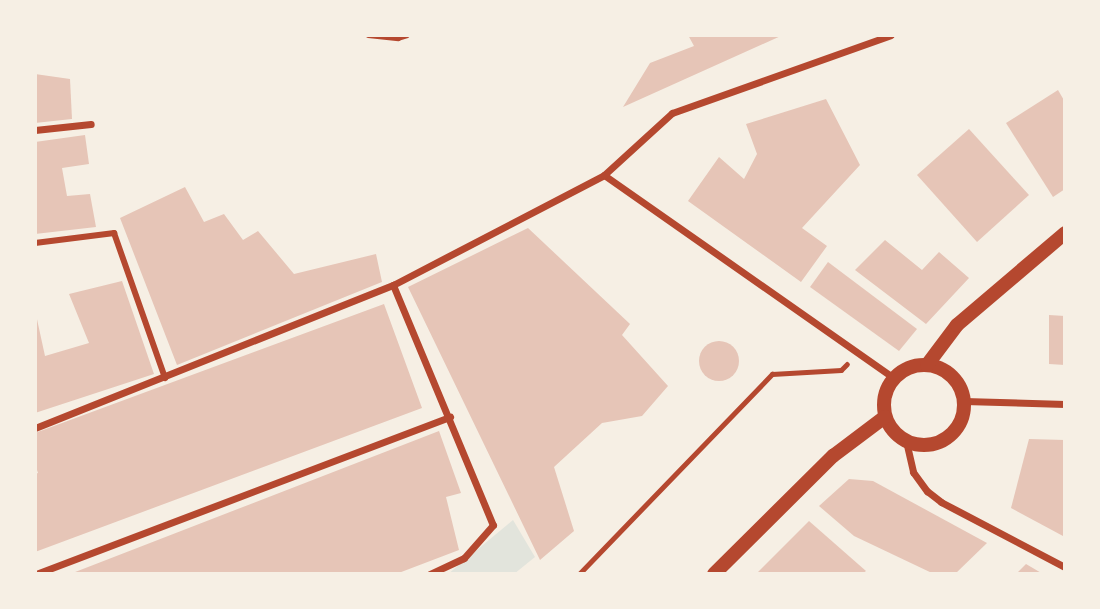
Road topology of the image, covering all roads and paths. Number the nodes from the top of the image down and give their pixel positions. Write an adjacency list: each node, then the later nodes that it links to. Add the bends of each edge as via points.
1 (368, 35): 2 (path)
2 (407, 35)
3 (891, 35): 6 (street, via 672,113)
4 (91, 124): 5 (street)
5 (35, 130)
6 (604, 175): 9 (street); 10 (street)
7 (1065, 233): 11 (main road, via 957,325)
8 (35, 243): 12 (street, via 114,233)
9 (393, 285): 12 (street); 16 (street)
10 (858, 353): 13 (street); 23 (path, via 841,370 772,374)
11 (927, 365): 13 (main road, via 915,365); 14 (main road, via 952,376)
12 (165, 378): 18 (street)
13 (894, 378): 17 (main road, via 884,396)
14 (964, 401): 15 (street); 19 (main road, via 960,422 947,438 927,444)
15 (1065, 404)
16 (450, 417): 21 (street); 22 (street, via 493,525 464,558)
17 (885, 417): 19 (main road); 24 (main road, via 833,456)
18 (35, 428)
19 (906, 441): 20 (street, via 913,472 927,491)
20 (1065, 568)
21 (36, 574)
22 (430, 574)
23 (579, 574)
24 (714, 574)

